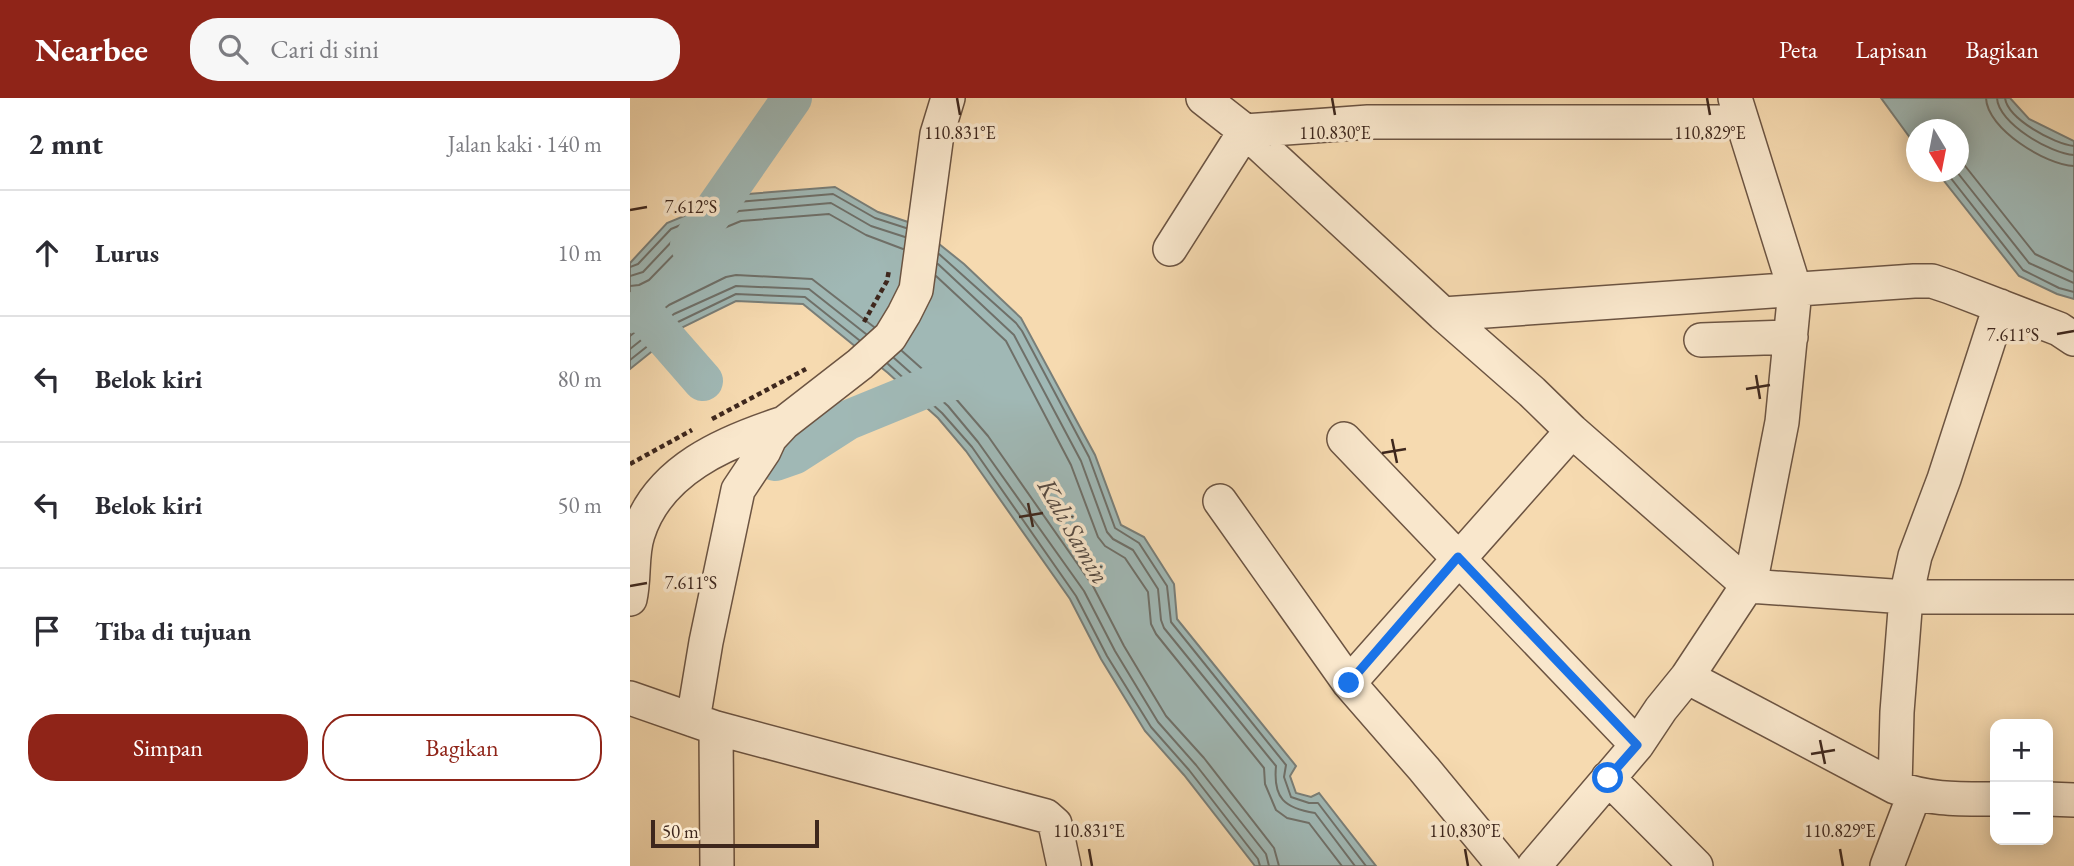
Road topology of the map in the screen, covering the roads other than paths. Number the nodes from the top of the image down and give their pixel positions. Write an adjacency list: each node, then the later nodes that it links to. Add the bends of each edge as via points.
1 (948, 98): 12 (street, via 937,134 916,290 890,337)
2 (1203, 98): 4 (street)
3 (1738, 110): 4 (street, via 1367,122); 6 (street)
4 (1245, 131): 5 (street); 8 (street)
5 (1170, 248)
6 (1795, 290): 7 (street, via 1933,281); 8 (street); 9 (street)
7 (2000, 306): 10 (street); 18 (street, via 1915,556)
8 (1443, 314): 13 (street)
9 (1791, 337): 11 (street); 17 (street, via 1783,422)
10 (2074, 339)
11 (1701, 340)
12 (784, 423): 20 (street, via 754,432 694,462 653,500 633,552); 24 (street, via 738,490 706,642)
13 (1572, 431): 16 (street); 17 (street)
14 (1344, 439): 16 (street)
15 (1220, 501): 22 (street)
16 (1458, 557): 22 (street); 25 (street)
17 (1749, 586): 18 (street); 21 (street)
18 (1906, 597): 19 (street); 27 (street, via 1897,712)
19 (2074, 597)
20 (630, 599)
21 (1687, 677): 25 (street); 27 (street)
22 (1349, 683): 33 (street)
23 (630, 698): 24 (street)
24 (705, 724): 31 (street); 32 (street, via 1046,816 1055,824)
25 (1637, 745): 26 (street)
26 (1608, 778): 34 (street); 35 (street)
27 (1905, 791): 28 (street, via 1940,799); 36 (street)
28 (1990, 799)
29 (2053, 799): 30 (street)
30 (2074, 800)
31 (717, 866)
32 (1064, 866)
33 (1504, 866)
34 (1534, 866)
35 (1696, 866)
36 (1886, 866)

